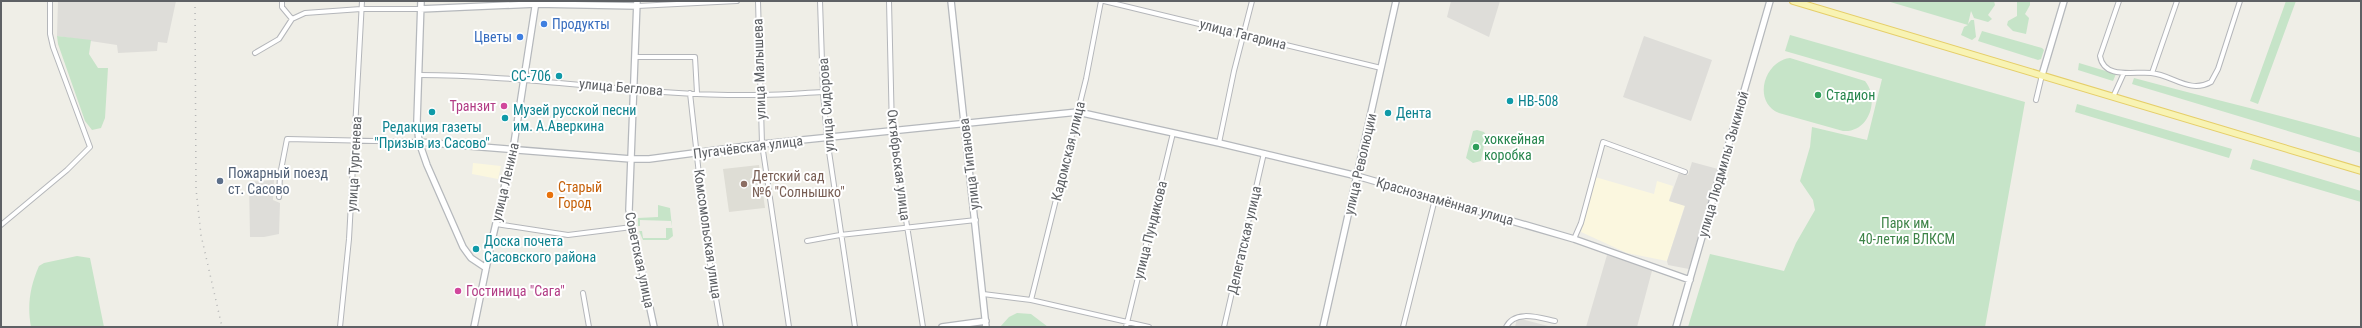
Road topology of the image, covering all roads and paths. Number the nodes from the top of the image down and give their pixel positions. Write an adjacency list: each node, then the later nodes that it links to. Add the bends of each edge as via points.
1 (50, 1): 62 (street, via 50,34 53,48 90,147 67,170)
2 (282, 1): 25 (street, via 282,7)
3 (362, 1): 23 (street, улица Тургенева)
4 (421, 1): 24 (street)
5 (737, 1): 21 (street)
6 (758, 1): 39 (street, улица Малышева)
7 (820, 1): 36 (street, улица Сидорова)
8 (889, 1): 44 (street, Октябрьская улица)
9 (951, 1): 43 (street, улица Типанова)
10 (1101, 1): 42 (street, Кадомская улица)
11 (1104, 1): 26 (street, улица Гагарина)
12 (1252, 1): 26 (street)
13 (1396, 1): 29 (street, улица Революции)
14 (1770, 1): 69 (street, улица Людмилы Зыкиной)
15 (1793, 1): 32 (main road)
16 (2064, 1): 32 (street)
17 (2119, 1): 33 (street, via 2100,56 2101,63)
18 (2177, 1): 30 (street)
19 (2240, 1): 30 (street, via 2218,69 2211,82 2204,86 2186,86)
20 (536, 3): 22 (street); 24 (street); 34 (street, улица Ленина)
21 (691, 3): 22 (street)
22 (637, 4): 28 (street, Советская улица)
23 (362, 9): 24 (street); 25 (street, via 305,13); 47 (street, улица Тургенева)
24 (420, 9): 31 (street)
25 (292, 19): 27 (street, via 278,38)
26 (1245, 33): 29 (street, улица Гагарина); 49 (street, via 1232,79)
27 (255, 53)
28 (635, 57): 35 (street, Советская улица); 38 (street, via 695,57)
29 (1381, 68): 57 (street, улица Революции)
30 (2152, 73): 33 (street)
31 (418, 75): 34 (street, улица Беглова); 48 (street)
32 (2042, 75): 40 (main road); 41 (street)
33 (2123, 75): 40 (street)
34 (523, 79): 35 (street, улица Беглова); 51 (street, улица Ленина)
35 (634, 89): 37 (street, улица Беглова); 54 (street, Советская улица)
36 (823, 92): 39 (street, улица Беглова); 46 (street, улица Сидорова)
37 (690, 93): 38 (street, улица Беглова); 52 (street, Комсомольская улица)
38 (697, 93): 39 (street, улица Беглова)
39 (759, 96): 50 (street, улица Малышева)
40 (2113, 97): 55 (main road)
41 (2036, 100)
42 (1078, 112): 43 (street, Пугачёвская улица); 45 (street, Краснознамённая улица); 72 (street, Кадомская улица)
43 (964, 123): 44 (street, Пугачёвская улица); 60 (street, улица Типанова)
44 (892, 131): 46 (street, Пугачёвская улица); 64 (street, Октябрьская улица)
45 (1173, 133): 49 (street, Краснознамённая улица); 74 (street, улица Пундикова)
46 (827, 138): 50 (street, Пугачёвская улица); 65 (street, улица Сидорова)
47 (356, 141): 48 (street); 58 (street, via 286,139); 76 (street, улица Тургенева)
48 (419, 142): 51 (street, Пугачёвская улица); 68 (street, via 463,247 471,258)
49 (1219, 143): 53 (street, Краснознамённая улица)
50 (762, 144): 52 (street, Пугачёвская улица); 81 (street, улица Малышева)
51 (513, 150): 54 (street, Пугачёвская улица); 61 (street, улица Ленина)
52 (697, 153): 54 (street, Пугачёвская улица); 80 (street, Комсомольская улица, via 707,247)
53 (1264, 153): 57 (street, Краснознамённая улица); 87 (street, Делегатская улица)
54 (631, 159): 63 (street, Советская улица, via 629,210)
55 (2361, 170)
56 (1685, 172): 66 (street, via 1604,142)
57 (1357, 176): 59 (street, Краснознамённая улица); 88 (street, улица Революции)
58 (279, 197)
59 (1435, 198): 66 (street, Краснознамённая улица); 89 (street)
60 (976, 220): 64 (street); 71 (street, улица Типанова)
61 (496, 224): 63 (street, via 568,235); 68 (street, улица Ленина)
62 (1, 225)
63 (632, 227): 79 (street, Советская улица)
64 (907, 228): 65 (street); 83 (street, Октябрьская улица)
65 (840, 235): 67 (street); 82 (street, улица Сидорова)
66 (1574, 239): 69 (street, Краснознамённая улица)
67 (807, 241)
68 (486, 268): 77 (street, улица Ленина)
69 (1690, 280): 91 (street, улица Людмилы Зыкиной)
70 (583, 293): 78 (street)
71 (983, 294): 72 (street); 75 (street, улица Типанова)
72 (1030, 300): 74 (street)
73 (1555, 321): 90 (street, via 1517,317 1509,321)
74 (1128, 322): 85 (street, улица Пундикова); 86 (street)
75 (986, 324): 84 (street)
76 (340, 327)
77 (474, 327)
78 (589, 327)
79 (654, 327)
80 (721, 327)
81 (789, 327)
82 (855, 327)
83 (923, 327)
84 (942, 327)
85 (1126, 327)
86 (1149, 327)
87 (1224, 327)
88 (1323, 327)
89 (1403, 327)
90 (1506, 327)
91 (1676, 327)

